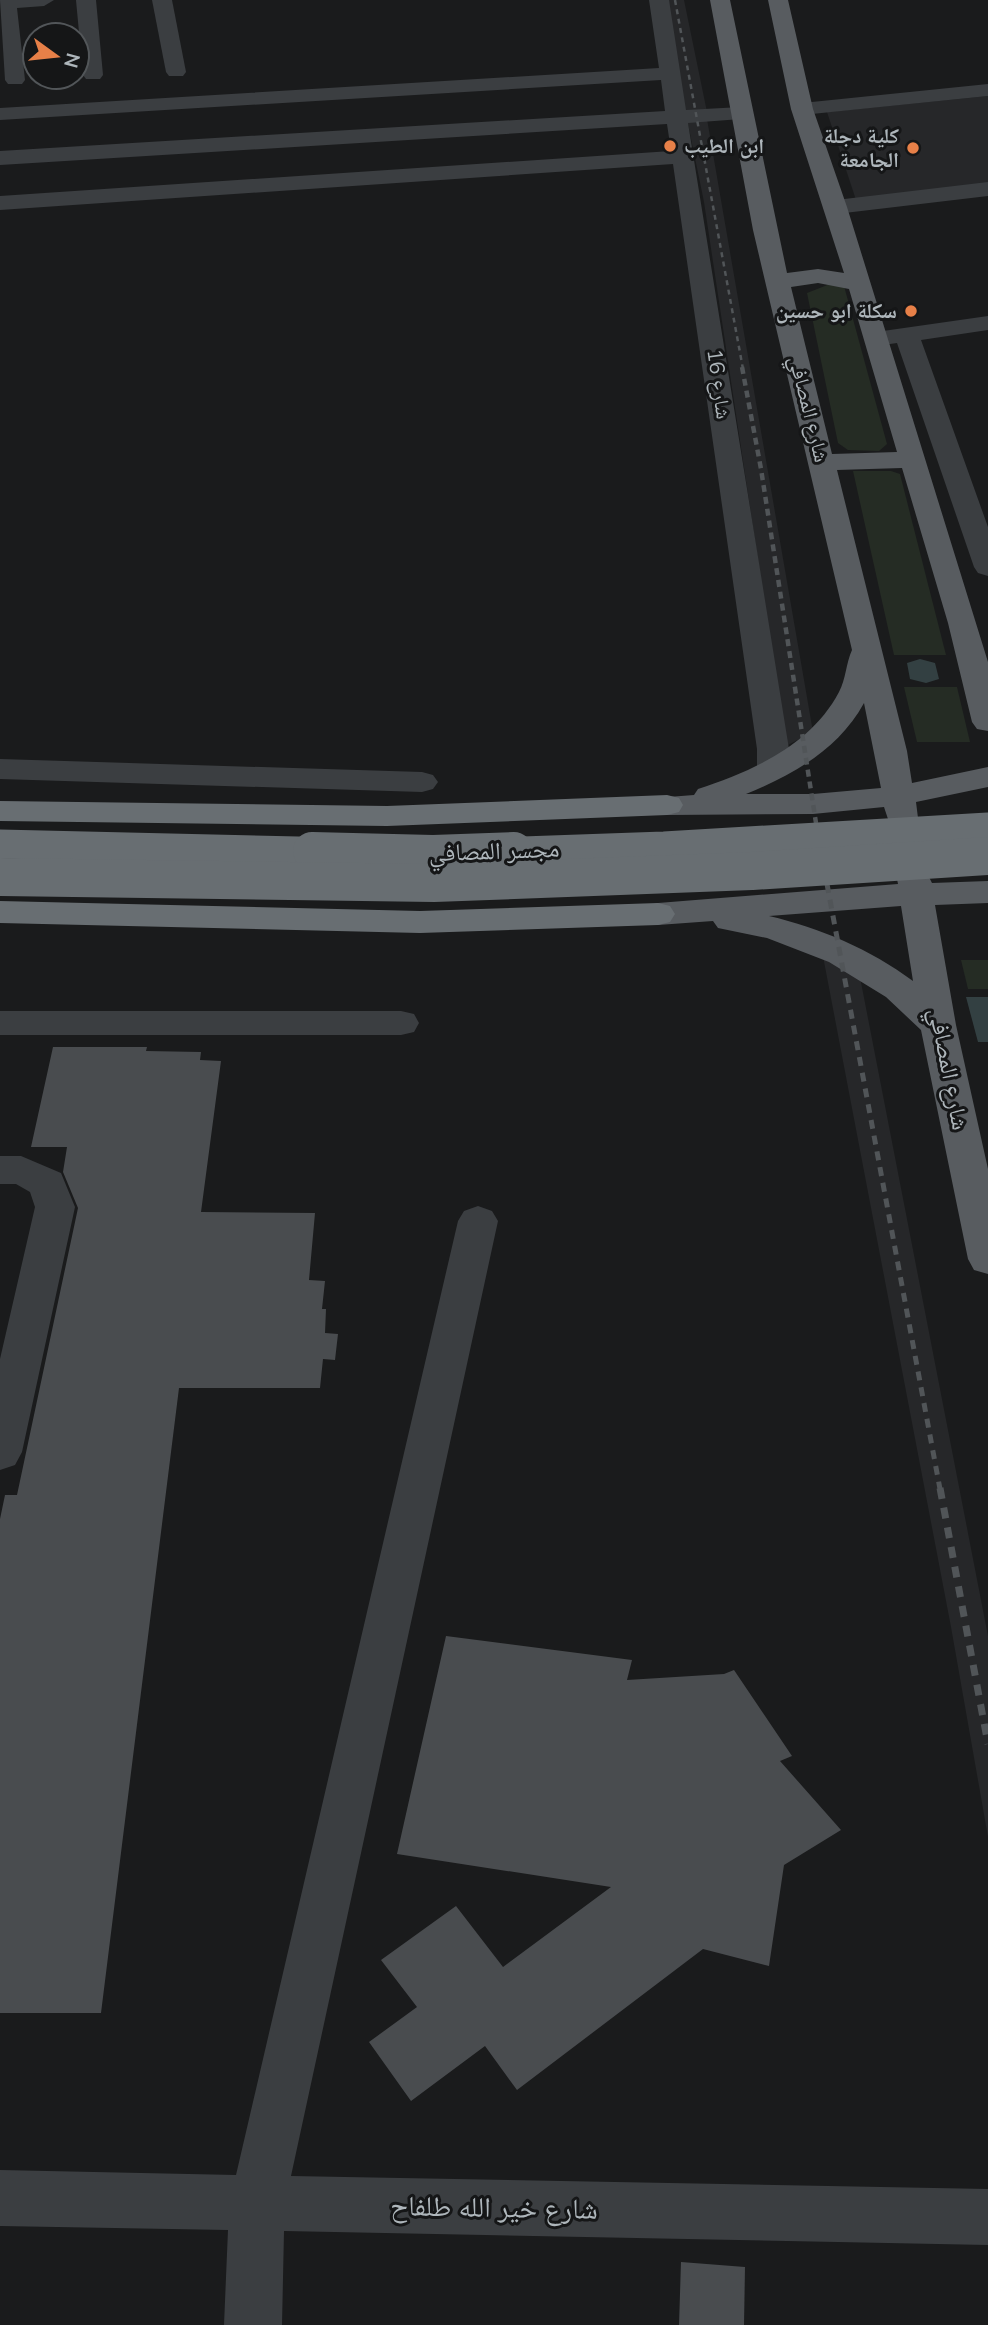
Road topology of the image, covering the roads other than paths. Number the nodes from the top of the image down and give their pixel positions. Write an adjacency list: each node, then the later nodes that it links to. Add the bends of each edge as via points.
1 (44, 0): 7 (street)
2 (86, 0): 10 (street)
3 (162, 0): 8 (street)
4 (659, 0): 9 (street, شارع 16)
5 (720, 0): 14 (main road, شارع المصافي)
6 (778, 0): 13 (main road)
7 (3, 2): 11 (street)
8 (176, 72)
9 (671, 73): 15 (street); 16 (street, شارع 16)
10 (93, 75)
11 (15, 80)
12 (988, 90): 13 (street)
13 (802, 109): 22 (main road)
14 (741, 113): 16 (street); 23 (main road, شارع المصافي)
15 (0, 114)
16 (678, 116): 17 (street, شارع 16); 18 (street)
17 (685, 157): 20 (street); 37 (street, شارع 16)
18 (0, 158)
19 (988, 189): 22 (street)
20 (0, 203)
21 (988, 203): 22 (street)
22 (838, 214): 24 (main road)
23 (772, 259): 24 (main road, via 786,265); 25 (main road, شارع المصافي)
24 (855, 272): 25 (main road, via 789,279); 28 (main road)
25 (778, 285): 30 (main road, شارع المصافي)
26 (988, 323): 27 (street)
27 (907, 335): 28 (street); 31 (street)
28 (877, 339): 29 (main road)
29 (914, 460): 30 (main road); 32 (main road)
30 (822, 461): 33 (main road, شارع المصافي)
31 (988, 566)
32 (963, 623): 34 (main road); 35 (main road)
33 (865, 652): 37 (main road, via 856,689 832,724 795,757); 42 (main road, شارع المصافي)
34 (988, 653)
35 (988, 722)
36 (0, 769): 39 (street)
37 (773, 769): 40 (main road, via 746,785)
38 (988, 777): 42 (main road)
39 (422, 782)
40 (667, 805): 41 (main road); 43 (highway, via 387,816)
41 (700, 805): 42 (main road); 44 (main road)
42 (901, 807)
43 (0, 811)
44 (744, 827)
45 (988, 827): 46 (highway, مجسر المصافي, bridge, via 433,854)
46 (0, 844)
47 (988, 856): 48 (highway, مجسر المصافي, bridge, via 434,883)
48 (0, 877)
49 (920, 884): 51 (main road); 52 (main road, via 830,899); 57 (main road, شارع المصافي)
50 (744, 888): 52 (main road)
51 (988, 892)
52 (699, 911): 54 (main road)
53 (0, 912): 54 (highway, via 420,922)
54 (658, 914): 57 (main road, via 734,920 794,934 839,953 898,988)
55 (0, 1023): 56 (street)
56 (401, 1023)
57 (939, 1026): 60 (main road, شارع المصافي)
58 (0, 1170): 61 (street, via 21,1170 47,1183 55,1207)
59 (478, 1221): 63 (street)
60 (988, 1259)
61 (0, 1452)
62 (0, 2198): 63 (street, شارع خير الله طلفاح)
63 (257, 2202): 64 (street, شارع خير الله طلفاح); 65 (street)
64 (988, 2217)
65 (253, 2325)

